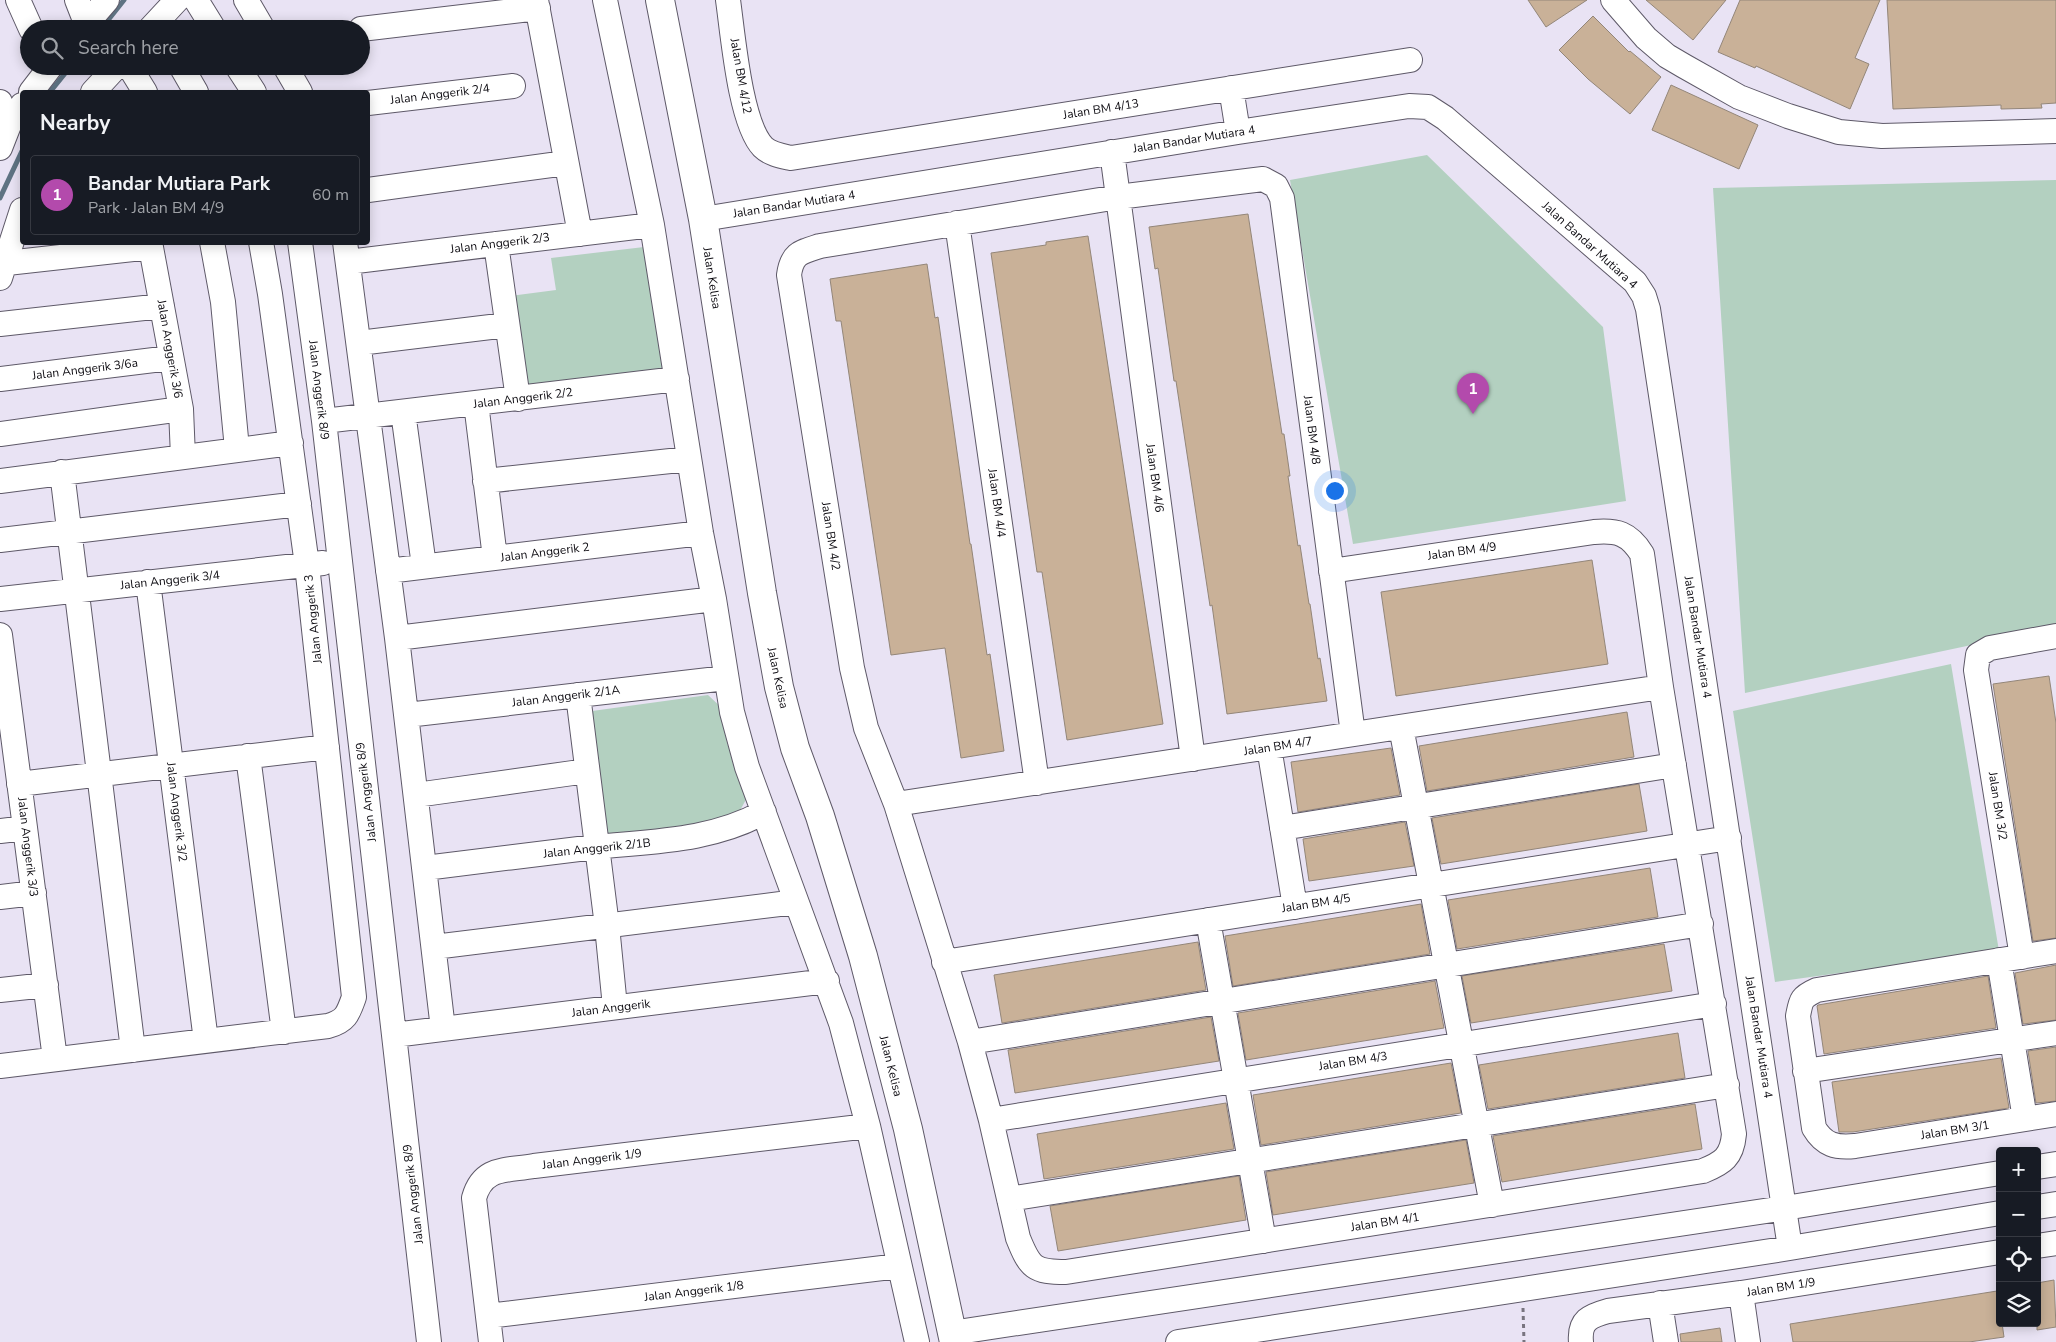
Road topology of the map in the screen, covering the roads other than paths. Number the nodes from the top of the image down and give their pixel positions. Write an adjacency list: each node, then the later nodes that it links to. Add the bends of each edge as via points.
1 (18, 0): 12 (street)
2 (77, 0): 13 (street)
3 (107, 0): 14 (street)
4 (177, 0): 15 (street)
5 (196, 0): 16 (street)
6 (246, 0): 17 (street)
7 (605, 0): 49 (street)
8 (660, 0): 47 (main road, Jalan Kelisa)
9 (728, 0): 42 (street, Jalan BM 4/12, via 744,106 751,127 763,147)
10 (1613, 0): 38 (street, via 1646,38 1667,56 1739,98 1840,132 1882,136)
11 (537, 4): 18 (street); 43 (street)
12 (27, 20)
13 (82, 20)
14 (89, 20)
15 (161, 20)
16 (208, 20)
17 (258, 20)
18 (370, 28)
19 (1410, 60): 27 (street, Jalan BM 4/13)
20 (44, 75): 28 (street)
21 (109, 75): 29 (street)
22 (135, 75): 30 (street)
23 (186, 75): 31 (street)
24 (243, 75): 32 (street)
25 (290, 75): 33 (street)
26 (512, 86): 35 (street, Jalan Anggerik 2/4)
27 (1231, 88): 39 (street); 42 (street, Jalan BM 4/13)
28 (33, 90)
29 (95, 90)
30 (144, 90)
31 (195, 90)
32 (253, 90)
33 (299, 90)
34 (0, 102): 37 (street)
35 (370, 103)
36 (20, 108): 37 (street)
37 (9, 125): 40 (street)
38 (2056, 131)
39 (1238, 132): 41 (street, Jalan Bandar Mutiara 4); 121 (street, Jalan Bandar Mutiara 4, via 1409,106 1428,107 1445,118 1635,282 1648,309)
40 (0, 148)
41 (1112, 152): 45 (street, Jalan BM 4/6); 47 (street, Jalan Bandar Mutiara 4)
42 (791, 158)
43 (566, 162): 44 (street); 50 (street)
44 (370, 190)
45 (1118, 197): 48 (street); 88 (street, Jalan BM 4/8, via 1263,179 1276,186 1282,198); 107 (street, Jalan BM 4/6)
46 (20, 216): 57 (street)
47 (702, 219): 184 (main road, Jalan Kelisa, via 779,687 795,748 820,816 863,956 908,1129)
48 (957, 223): 112 (street, Jalan BM 4/4); 115 (street, Jalan BM 4/2, via 820,246 802,252 791,262 789,275 852,668 866,728)
49 (652, 225): 50 (street, Jalan Anggerik 2/3); 64 (street)
50 (580, 234): 51 (street, Jalan Anggerik 2/3)
51 (496, 244): 56 (street, Jalan Anggerik 2/3); 60 (street)
52 (150, 245): 57 (street); 58 (street, Jalan Anggerik 3/6)
53 (213, 245): 73 (street, via 224,302)
54 (262, 245): 72 (street, Jalan Anggerik 3)
55 (300, 245): 70 (street, Jalan Anggerik 8/9)
56 (346, 252): 61 (street)
57 (3, 270)
58 (162, 306): 59 (street); 62 (street, Jalan Anggerik 3/6)
59 (0, 324)
60 (507, 325): 61 (street); 65 (street)
61 (359, 343): 69 (street)
62 (170, 358): 63 (street, Jalan Anggerik 3/6a); 67 (street, Jalan Anggerik 3/6)
63 (0, 379)
64 (678, 379): 65 (street, Jalan Anggerik 2/2); 75 (street)
65 (518, 399): 66 (street, Jalan Anggerik 2/2)
66 (476, 403): 68 (street, Jalan Anggerik 2/2); 78 (street)
67 (180, 409): 71 (street); 74 (street, Jalan Anggerik 3/6)
68 (403, 412): 69 (street, Jalan Anggerik 2/2); 86 (street)
69 (368, 416): 70 (street, Jalan Anggerik 2/2); 87 (street)
70 (324, 421): 84 (street, Jalan Anggerik 8/9)
71 (0, 434)
72 (291, 443): 73 (street); 79 (street, Jalan Anggerik 3)
73 (237, 449): 74 (street)
74 (183, 457): 76 (street)
75 (690, 458): 78 (street); 81 (street)
76 (62, 472): 77 (street); 80 (street)
77 (0, 480)
78 (485, 481): 83 (street)
79 (298, 504): 80 (street); 85 (street, Jalan Anggerik 3)
80 (69, 532): 82 (street); 90 (street)
81 (701, 534): 83 (street, Jalan Anggerik 2); 91 (street)
82 (0, 540)
83 (495, 558): 86 (street, Jalan Anggerik 2)
84 (340, 561): 85 (street, Jalan Anggerik 3/4); 148 (street, Jalan Anggerik 8/9)
85 (307, 565): 89 (street, Jalan Anggerik 3/4); 103 (street, Jalan Anggerik 3)
86 (424, 566): 87 (street, Jalan Anggerik 2)
87 (388, 571): 94 (street)
88 (1331, 571): 98 (street, Jalan BM 4/9, via 1613,530 1636,544 1642,554); 102 (street, Jalan BM 4/8)
89 (148, 582): 90 (street, Jalan Anggerik 3/4); 109 (street, Jalan Anggerik 3/2)
90 (76, 590): 92 (street, Jalan Anggerik 3/4); 111 (street)
91 (714, 598): 94 (street); 96 (street)
92 (0, 599)
93 (0, 635): 97 (street, Jalan Anggerik 3/3)
94 (397, 638): 100 (street)
95 (2056, 639): 135 (street, Jalan BM 3/2, via 1990,648 1978,655 1976,670)
96 (726, 678): 99 (street, Jalan Anggerik 2/1A); 117 (street, via 739,741)
97 (3, 681): 105 (street, Jalan Anggerik 3/3)
98 (1661, 687): 101 (street, Jalan BM 4/7); 108 (street, Jalan BM 4/9)
99 (578, 695): 100 (street, Jalan Anggerik 2/1A); 110 (street)
100 (406, 715): 114 (street)
101 (1401, 727): 102 (street, Jalan BM 4/7); 116 (street)
102 (1353, 734): 104 (street, Jalan BM 4/7)
103 (327, 747): 106 (street); 146 (street, Jalan Anggerik 3, via 354,997 348,1014 339,1023)
104 (1269, 747): 107 (street, Jalan BM 4/7); 119 (street)
105 (8, 752): 113 (street, Jalan Anggerik 3/3)
106 (248, 756): 109 (street); 146 (street)
107 (1193, 759): 112 (street, Jalan BM 4/7)
108 (1674, 765): 116 (street); 122 (street, Jalan BM 4/9)
109 (171, 766): 111 (street); 150 (street, Jalan Anggerik 3/2)
110 (587, 771): 114 (street); 123 (street)
111 (99, 774): 113 (street); 153 (street)
112 (1037, 783): 115 (street, Jalan BM 4/7)
113 (19, 784): 118 (street, Jalan Anggerik 3/3)
114 (416, 795): 124 (street)
115 (896, 804): 137 (street, Jalan BM 4/2)
116 (1416, 806): 119 (street); 125 (street)
117 (764, 812): 123 (street, Jalan Anggerik 2/1B, via 721,831 686,839); 128 (street)
118 (25, 828): 120 (street); 126 (street, Jalan Anggerik 3/3)
119 (1282, 828): 129 (street)
120 (0, 831)
121 (1729, 838): 122 (street, Jalan BM 4/5); 173 (street, Jalan Bandar Mutiara 4)
122 (1688, 844): 125 (street, Jalan BM 4/5); 131 (street, Jalan BM 4/9)
123 (597, 847): 124 (street, Jalan Anggerik 2/1B); 132 (street)
124 (425, 868): 133 (street)
125 (1431, 885): 129 (street, Jalan BM 4/5); 138 (street)
126 (34, 893): 127 (street); 140 (street, Jalan Anggerik 3/3)
127 (0, 897)
128 (796, 902): 132 (street); 139 (street)
129 (1295, 906): 130 (street, Jalan BM 4/5)
130 (1208, 920): 137 (street, Jalan BM 4/5); 142 (street)
131 (1701, 924): 138 (street); 143 (street, Jalan BM 4/9)
132 (607, 926): 133 (street); 144 (street)
133 (434, 947): 145 (street)
134 (2056, 951): 135 (street)
135 (2022, 957): 136 (street)
136 (1999, 960): 149 (street); 156 (street, Jalan BM 3/1, via 1853,983 1817,990 1805,996 1798,1016)
137 (944, 962): 151 (street, Jalan BM 4/2)
138 (1447, 966): 142 (street); 152 (street)
139 (827, 981): 144 (street, Jalan Anggerik); 163 (street, via 842,1023)
140 (46, 986): 141 (street); 154 (street, Jalan Anggerik 3/3)
141 (0, 990)
142 (1222, 1002): 151 (street); 157 (street)
143 (1714, 1004): 152 (street, Jalan BM 4/3); 158 (street, Jalan BM 4/9)
144 (615, 1008): 145 (street, Jalan Anggerik)
145 (443, 1029): 148 (street, Jalan Anggerik)
146 (284, 1032): 150 (street)
147 (2056, 1033): 149 (street)
148 (394, 1035): 185 (street, Jalan Anggerik 8/9)
149 (2012, 1040): 156 (street); 160 (street)
150 (206, 1041): 153 (street)
151 (970, 1042): 161 (street, Jalan BM 4/1)
152 (1462, 1044): 157 (street, Jalan BM 4/3); 162 (street)
153 (133, 1050): 154 (street)
154 (55, 1059): 155 (street)
155 (0, 1066)
156 (1806, 1071): 160 (street, Jalan BM 3/1, via 1814,1128 1828,1144 1841,1148)
157 (1236, 1080): 161 (street, Jalan BM 4/3); 164 (street)
158 (1727, 1085): 162 (street); 167 (street, Jalan BM 4/9, via 1734,1143 1722,1162)
159 (2056, 1114): 160 (street, Jalan BM 3/1)
160 (2025, 1119)
161 (991, 1120): 169 (street, Jalan BM 4/1)
162 (1477, 1124): 164 (street); 170 (street)
163 (868, 1126): 180 (street); 183 (street, Jalan Anggerik 1/9, via 491,1173 477,1185 474,1198)
164 (1249, 1160): 169 (street); 175 (street)
165 (2056, 1164): 166 (street)
166 (2041, 1166)
167 (1703, 1171): 170 (street, Jalan BM 4/1)
168 (1996, 1174): 173 (street)
169 (1009, 1199): 175 (street, Jalan BM 4/1, via 1025,1256 1044,1272 1066,1272)
170 (1492, 1204): 175 (street, Jalan BM 4/1)
171 (2056, 1204): 172 (street)
172 (2041, 1206)
173 (1784, 1208): 178 (street, Jalan Bandar Mutiara 4); 184 (street)
174 (1996, 1214): 178 (street)
175 (1264, 1241)
176 (2056, 1243): 177 (street)
177 (2041, 1245)
178 (1790, 1248): 188 (street)
179 (1996, 1253): 181 (street, Jalan BM 1/9)
180 (899, 1266): 183 (street, Jalan Anggerik 1/8); 187 (street)
181 (1741, 1293): 182 (street, Jalan BM 1/9); 191 (street)
182 (1660, 1303): 189 (street, Jalan BM 1/9, via 1591,1316 1583,1323); 190 (street)
183 (488, 1316): 186 (street, Jalan Anggerik 1/9)
184 (952, 1337)
185 (429, 1342)
186 (491, 1342)
187 (917, 1342)
188 (1178, 1342)
189 (1581, 1342)
190 (1666, 1342)
191 (1748, 1342)

